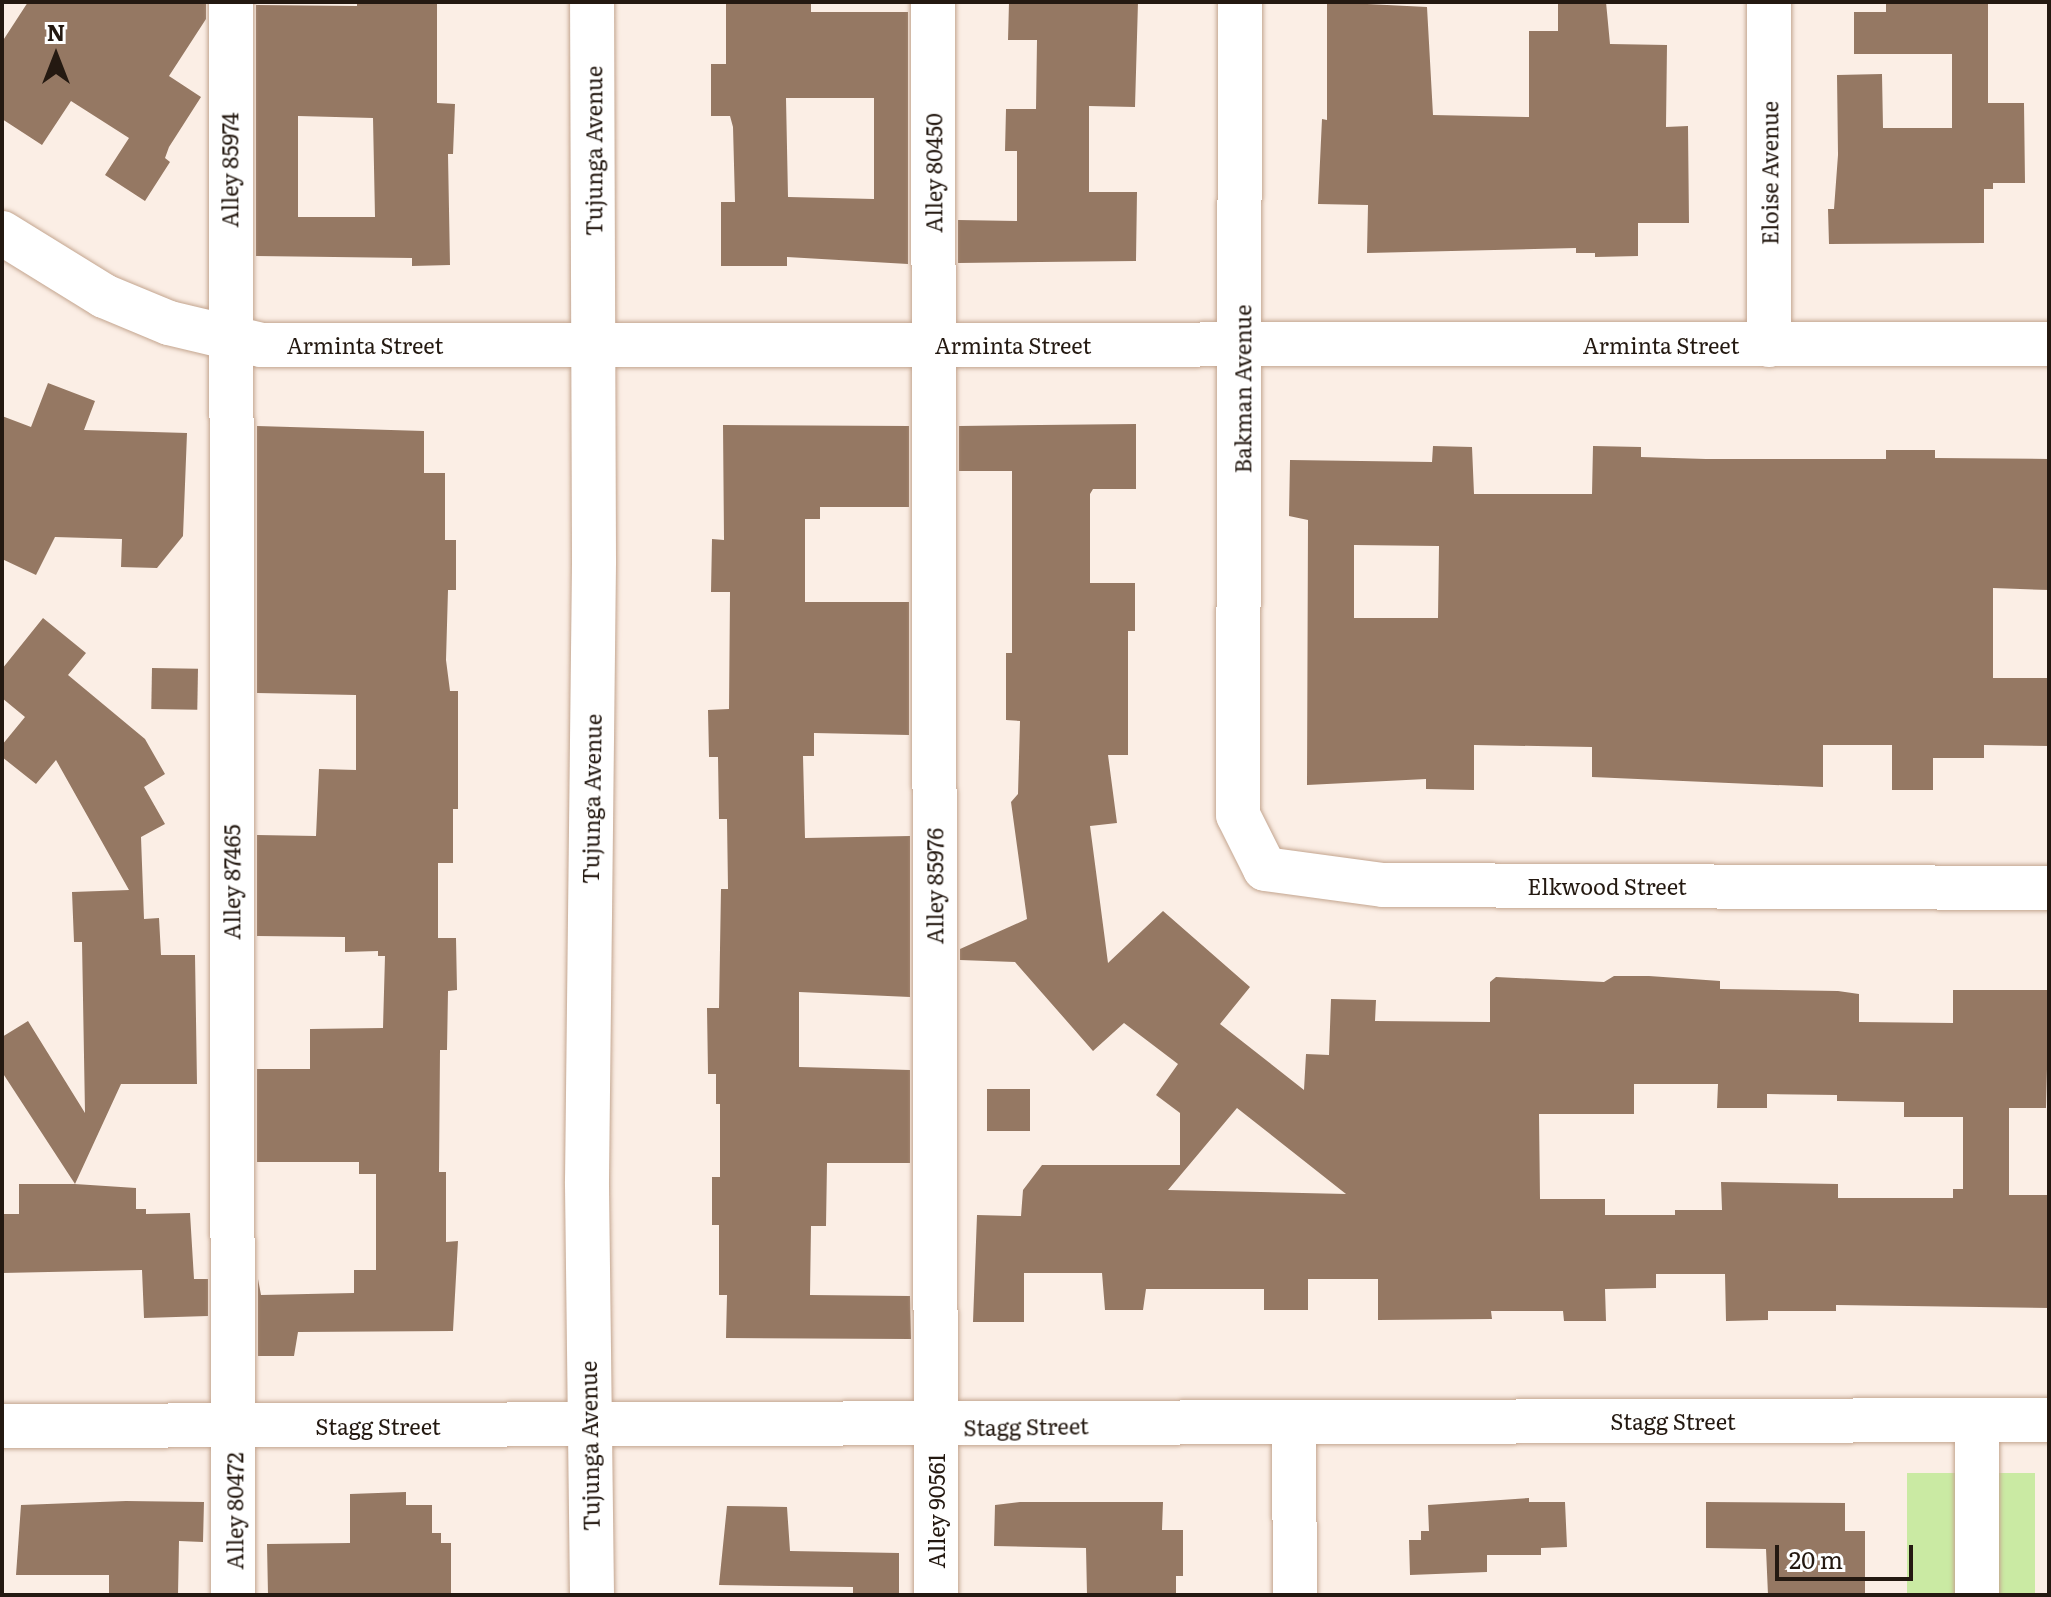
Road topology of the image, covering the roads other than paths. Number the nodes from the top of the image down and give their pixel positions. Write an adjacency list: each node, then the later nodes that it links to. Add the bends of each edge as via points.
1 (231, 2): 7 (street, Alley 85974)
2 (592, 2): 9 (street, Tujunga Avenue)
3 (933, 2): 10 (street, Alley 80450)
4 (1240, 2): 11 (street, Bakman Avenue)
5 (1769, 2): 12 (street, Eloise Avenue)
6 (2, 233): 7 (street, Arminta Street, via 104,296 169,323)
7 (228, 337): 9 (street, Arminta Street, via 261,345); 20 (street, Alley 87465)
8 (2049, 344): 12 (street, Arminta Street)
9 (594, 345): 10 (street, Arminta Street); 18 (street, Tujunga Avenue)
10 (933, 345): 11 (street, Arminta Street); 21 (street, Alley 85976)
11 (1243, 345): 12 (street, Arminta Street); 13 (street, Bakman Avenue)
12 (1769, 345)
13 (1238, 777): 14 (street, Elkwood Street, via 1238,815 1265,869 1318,879 1399,885)
14 (2049, 888)
15 (1977, 1420): 16 (street, Stagg Street); 17 (street, Stagg Street); 26 (street)
16 (2049, 1420)
17 (1294, 1423): 21 (street, Stagg Street); 25 (street)
18 (588, 1425): 20 (street, Stagg Street); 21 (street, Stagg Street); 23 (street, Tujunga Avenue)
19 (2, 1426): 20 (street, Stagg Street)
20 (234, 1426): 22 (street, Alley 80472)
21 (935, 1427): 24 (street, Alley 90561)
22 (233, 1595)
23 (592, 1595)
24 (936, 1595)
25 (1295, 1595)
26 (1977, 1595)

